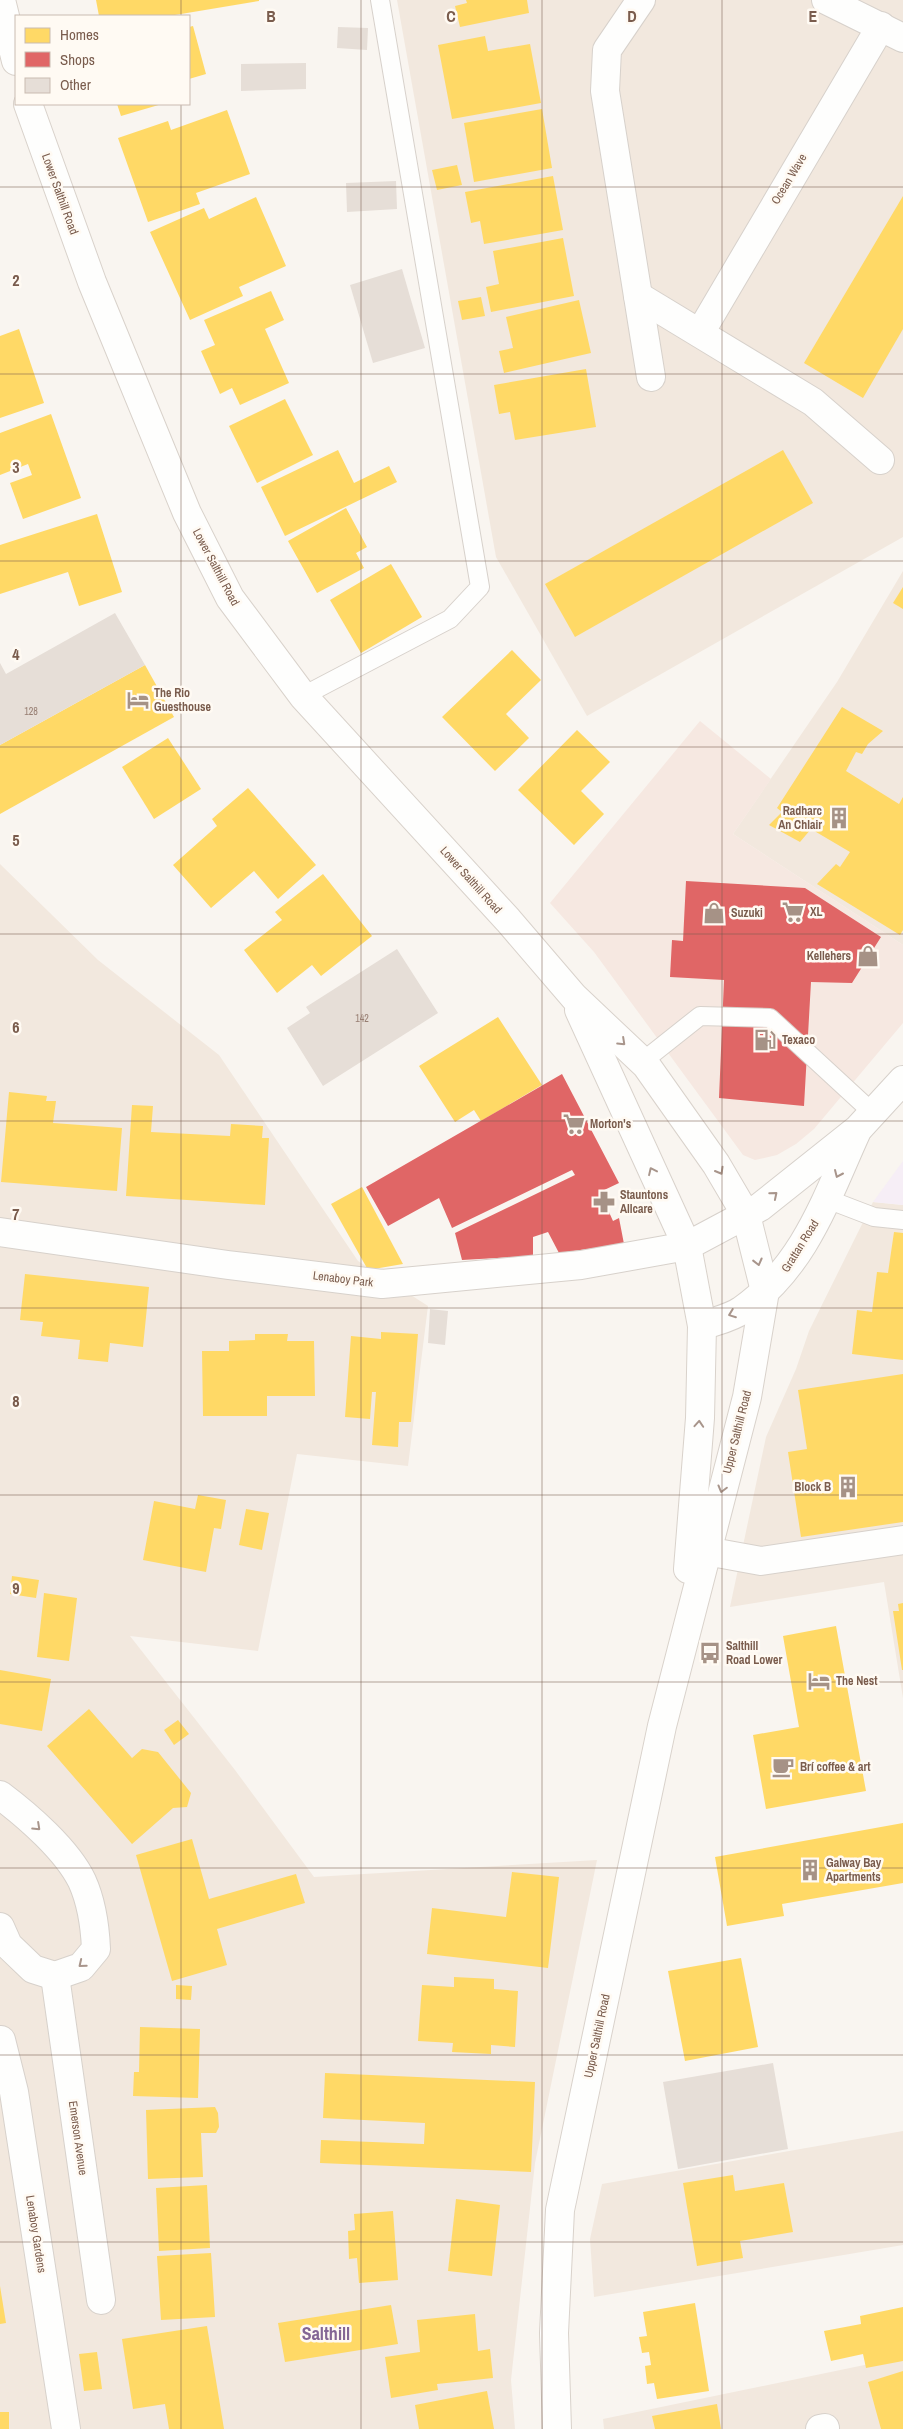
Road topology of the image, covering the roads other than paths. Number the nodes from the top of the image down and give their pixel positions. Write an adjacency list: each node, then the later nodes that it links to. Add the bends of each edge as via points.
1 (1, 0): 6 (street)
2 (380, 0): 12 (lane, via 480,587 450,619)
3 (641, 0): 8 (street, via 607,50 605,91)
4 (826, 0): 5 (street, Ocean Wave)
5 (892, 32): 9 (street, Ocean Wave)
6 (15, 57)
7 (28, 105): 12 (street, Lower Salthill Road, via 92,282 187,513 230,598)
8 (638, 296): 9 (street); 10 (street)
9 (700, 333): 11 (street, via 813,402)
10 (651, 377)
11 (880, 460)
12 (303, 696): 13 (street, Lower Salthill Road)
13 (574, 997): 14 (street, Lower Salthill Road, one-way to 14); 21 (street, Lower Salthill Road, one-way to 13)
14 (642, 1062): 16 (lane, via 700,1016 770,1018); 18 (street, Lower Salthill Road, one-way to 18, via 716,1164)
15 (903, 1080): 16 (street, Grattan Road)
16 (866, 1121): 17 (street, Grattan Road, one-way to 17); 18 (street, Grattan Road, one-way to 16, via 760,1208)
17 (827, 1198): 19 (lane, via 874,1217); 22 (street, Grattan Road, via 812,1231 784,1274)
18 (746, 1215): 21 (street, Grattan Road); 22 (street, Upper Salthill Road, one-way to 22)
19 (903, 1220)
20 (0, 1232): 21 (street, Lenaboy Park, via 382,1284 580,1265)
21 (687, 1246): 23 (street, Upper Salthill Road)
22 (765, 1291): 23 (street, Grattan Road, one-way to 23, via 740,1311); 25 (street, Upper Salthill Road, one-way to 25, via 747,1398)
23 (702, 1326): 26 (street, Upper Salthill Road, one-way to 23, via 700,1418)
24 (903, 1540): 25 (street, via 761,1562)
25 (706, 1551): 26 (street, Upper Salthill Road)
26 (681, 1647): 33 (street, Upper Salthill Road, via 560,2210 554,2333)
27 (0, 1795): 29 (street, one-way to 29, via 64,1856 82,1881 95,1920 96,1949 81,1967)
28 (0, 1927): 29 (street, via 8,1945 33,1969)
29 (55, 1976): 31 (street, Emerson Avenue)
30 (2, 2040): 32 (street, Lenaboy Gardens, via 14,2092)
31 (101, 2300)
32 (66, 2429)
33 (557, 2429)

